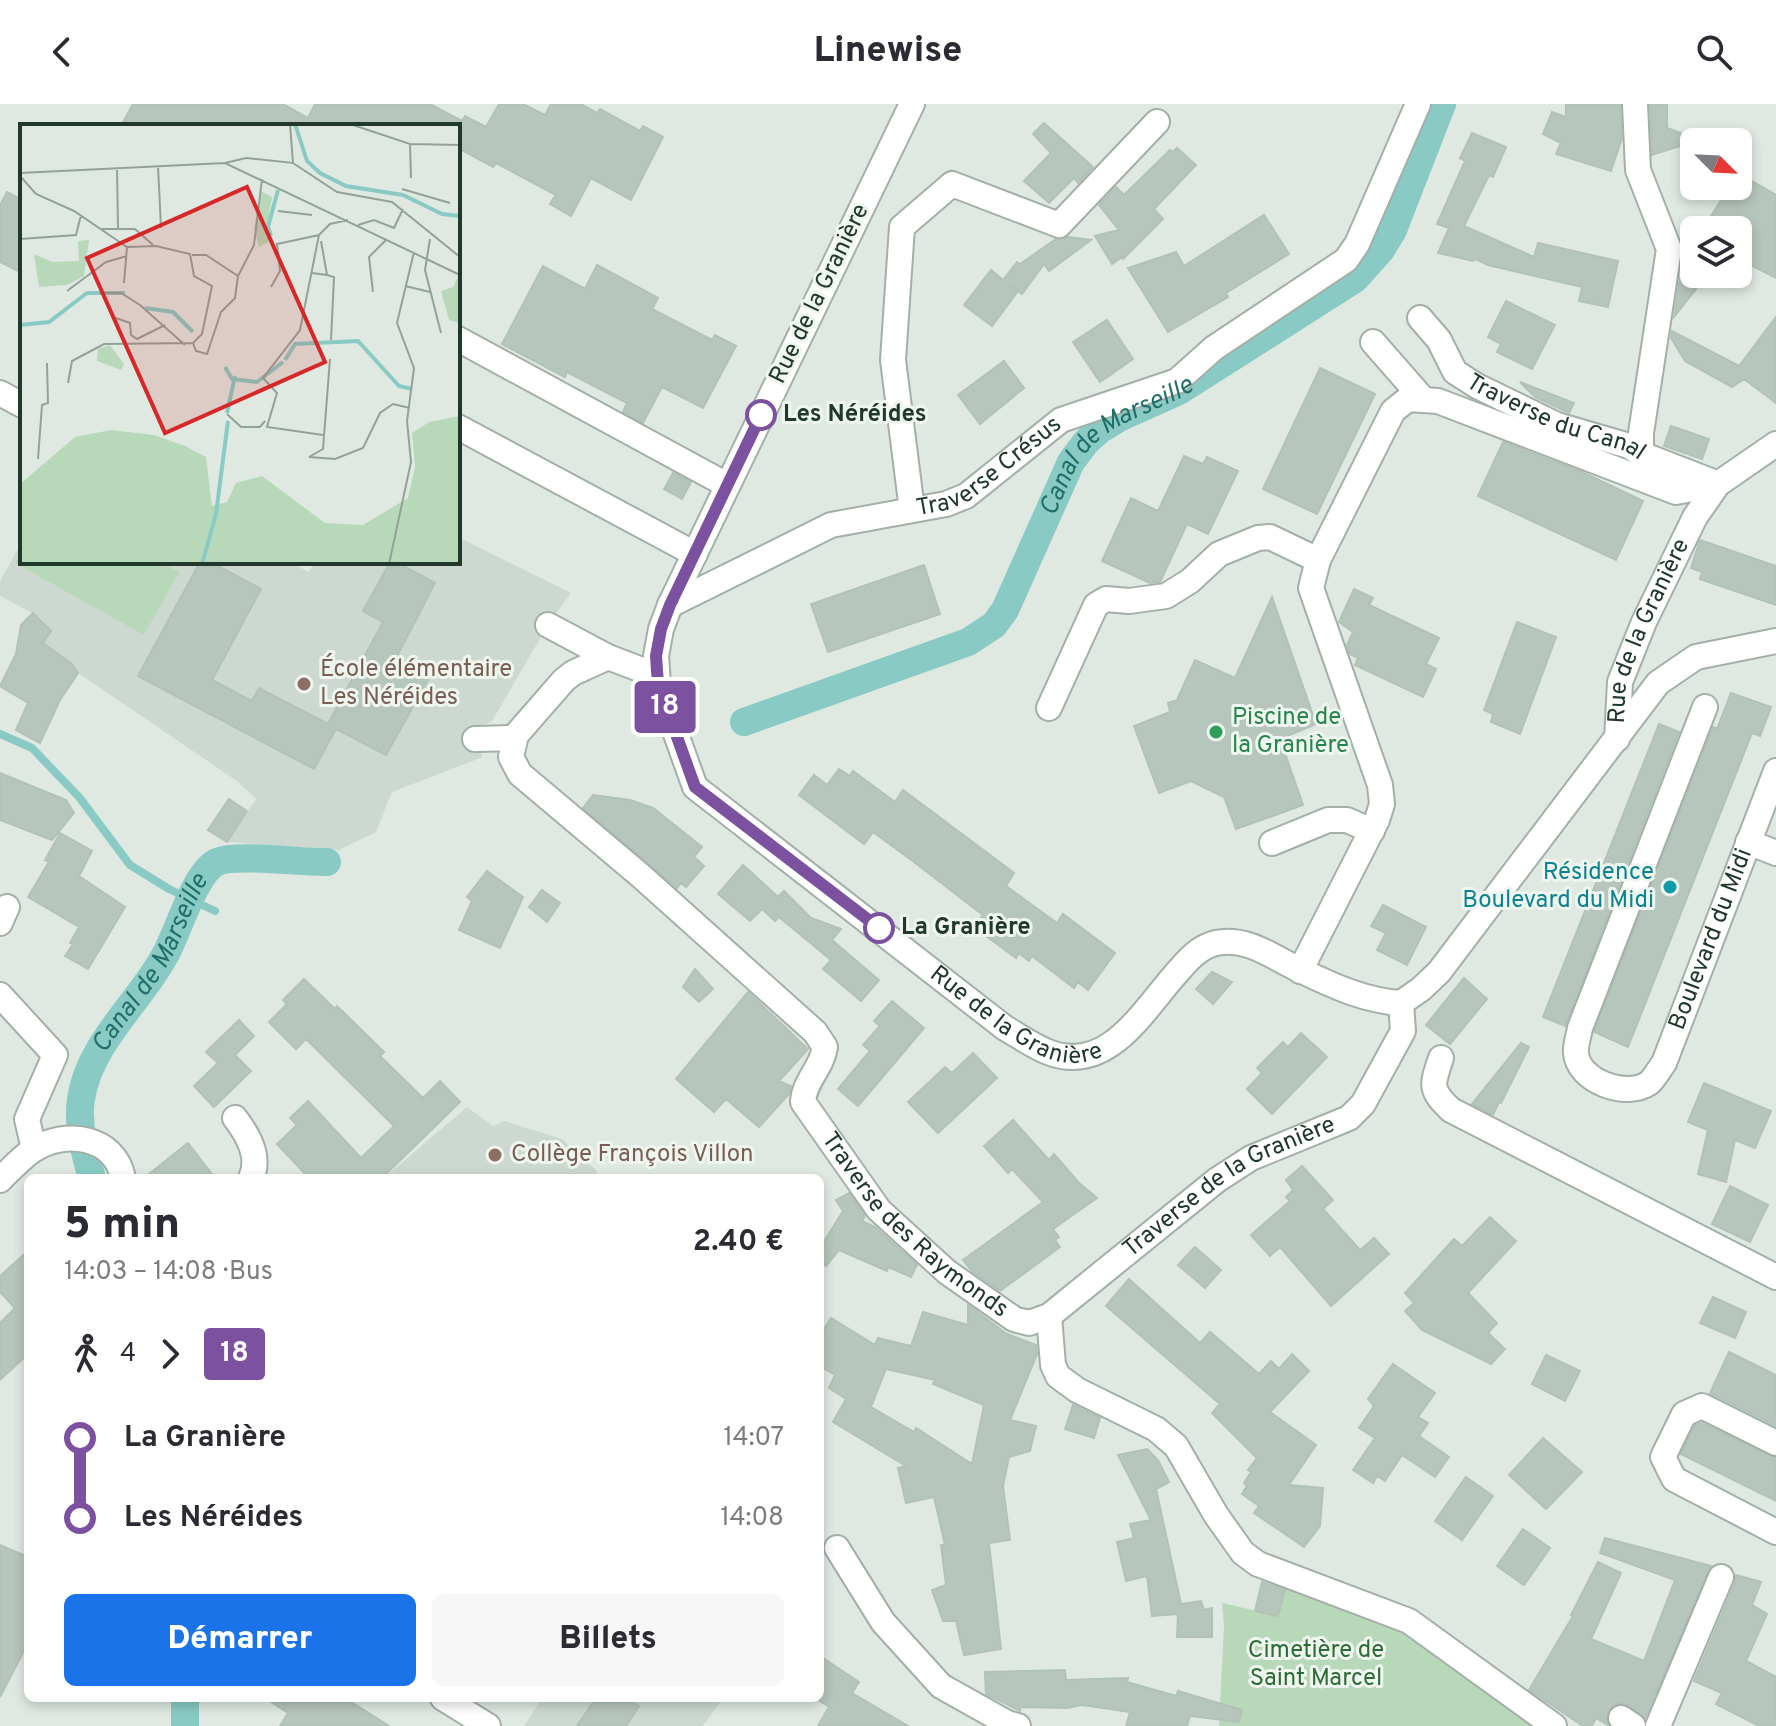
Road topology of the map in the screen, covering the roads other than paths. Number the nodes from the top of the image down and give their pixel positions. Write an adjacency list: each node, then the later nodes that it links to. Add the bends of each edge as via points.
1 (912, 104): 15 (street, Rue de la Granière)
2 (1418, 104): 16 (street, Traverse Crésus, via 1346,260 1214,348 1177,381 1061,420 966,496)
3 (1635, 104): 13 (street, via 1638,170 1669,249)
4 (1157, 122): 16 (street, via 1059,225 952,184 902,227 893,360)
5 (1420, 318): 13 (street, Traverse du Canal, via 1455,372 1477,386 1557,425)
6 (460, 340): 15 (street)
7 (1373, 342): 9 (street)
8 (0, 393): 10 (street)
9 (1422, 398): 14 (street, via 1676,492); 18 (street, via 1408,399 1393,411)
10 (20, 404)
11 (460, 428): 17 (street)
12 (1776, 444): 14 (street, Rue de la Granière)
13 (1641, 454): 14 (street, Traverse du Canal)
14 (1718, 484): 28 (street, Rue de la Granière, via 1695,517 1620,682)
15 (727, 485): 17 (street, Rue de la Granière)
16 (912, 510): 19 (street, Traverse Crésus, via 831,525)
17 (695, 554): 19 (street, Rue de la Granière)
18 (1318, 560): 25 (street, via 1270,537 1258,538 1219,554 1166,596 1106,599 1096,605); 30 (street, via 1311,588 1380,785 1382,804)
19 (670, 605): 23 (street, Rue de la Granière, via 656,656)
20 (548, 625): 22 (street)
21 (1776, 641): 28 (street, via 1696,657 1675,669 1658,683)
22 (608, 657): 23 (street, via 642,670); 26 (street, via 564,680)
23 (658, 684): 34 (street, Rue de la Granière, via 695,787 1005,1028 1047,1052 1083,1058 1103,1051 1192,956 1217,942 1251,946)
24 (1705, 707): 31 (street, Boulevard du Midi, via 1580,1028 1576,1055 1587,1075 1626,1090 1649,1083 1664,1063)
25 (1049, 708)
26 (515, 738): 27 (street); 44 (street, Traverse des Raymonds, via 511,757 520,774 815,1032 825,1047 823,1060 804,1090 803,1102 879,1210 947,1272 1014,1319 1029,1323)
27 (475, 739)
28 (1617, 739): 36 (street, Rue de la Granière, via 1439,972)
29 (1776, 771): 31 (street, Boulevard du Midi)
30 (1372, 831): 32 (street, via 1347,820 1328,820); 34 (street)
31 (1748, 842): 33 (street)
32 (1272, 843)
33 (1776, 853)
34 (1300, 971): 36 (street, Rue de la Granière, via 1366,998)
35 (0, 995): 39 (street, via 55,1055 27,1119)
36 (1401, 1003): 44 (street, Traverse de la Granière, via 1403,1031 1363,1104 1349,1118 1251,1158 1217,1180)
37 (1441, 1058): 43 (street, via 1433,1084 1436,1096 1451,1110)
38 (235, 1118): 41 (street, via 250,1139)
39 (34, 1149): 40 (street, via 62,1138 96,1141 112,1153); 42 (street)
40 (122, 1174)
41 (253, 1174)
42 (0, 1180)
43 (1776, 1277)
44 (1049, 1316): 52 (street, Traverse des Raymonds, via 1058,1376 1156,1429 1176,1446 1243,1553 1258,1564 1409,1621)
45 (1776, 1443): 46 (street, via 1702,1406 1684,1414 1663,1457 1674,1479)
46 (1776, 1532)
47 (837, 1548): 51 (street, via 883,1622 941,1686)
48 (1721, 1577): 53 (street)
49 (449, 1702): 50 (street)
50 (488, 1726)
51 (1018, 1726)
52 (1554, 1726)
53 (1658, 1726)

